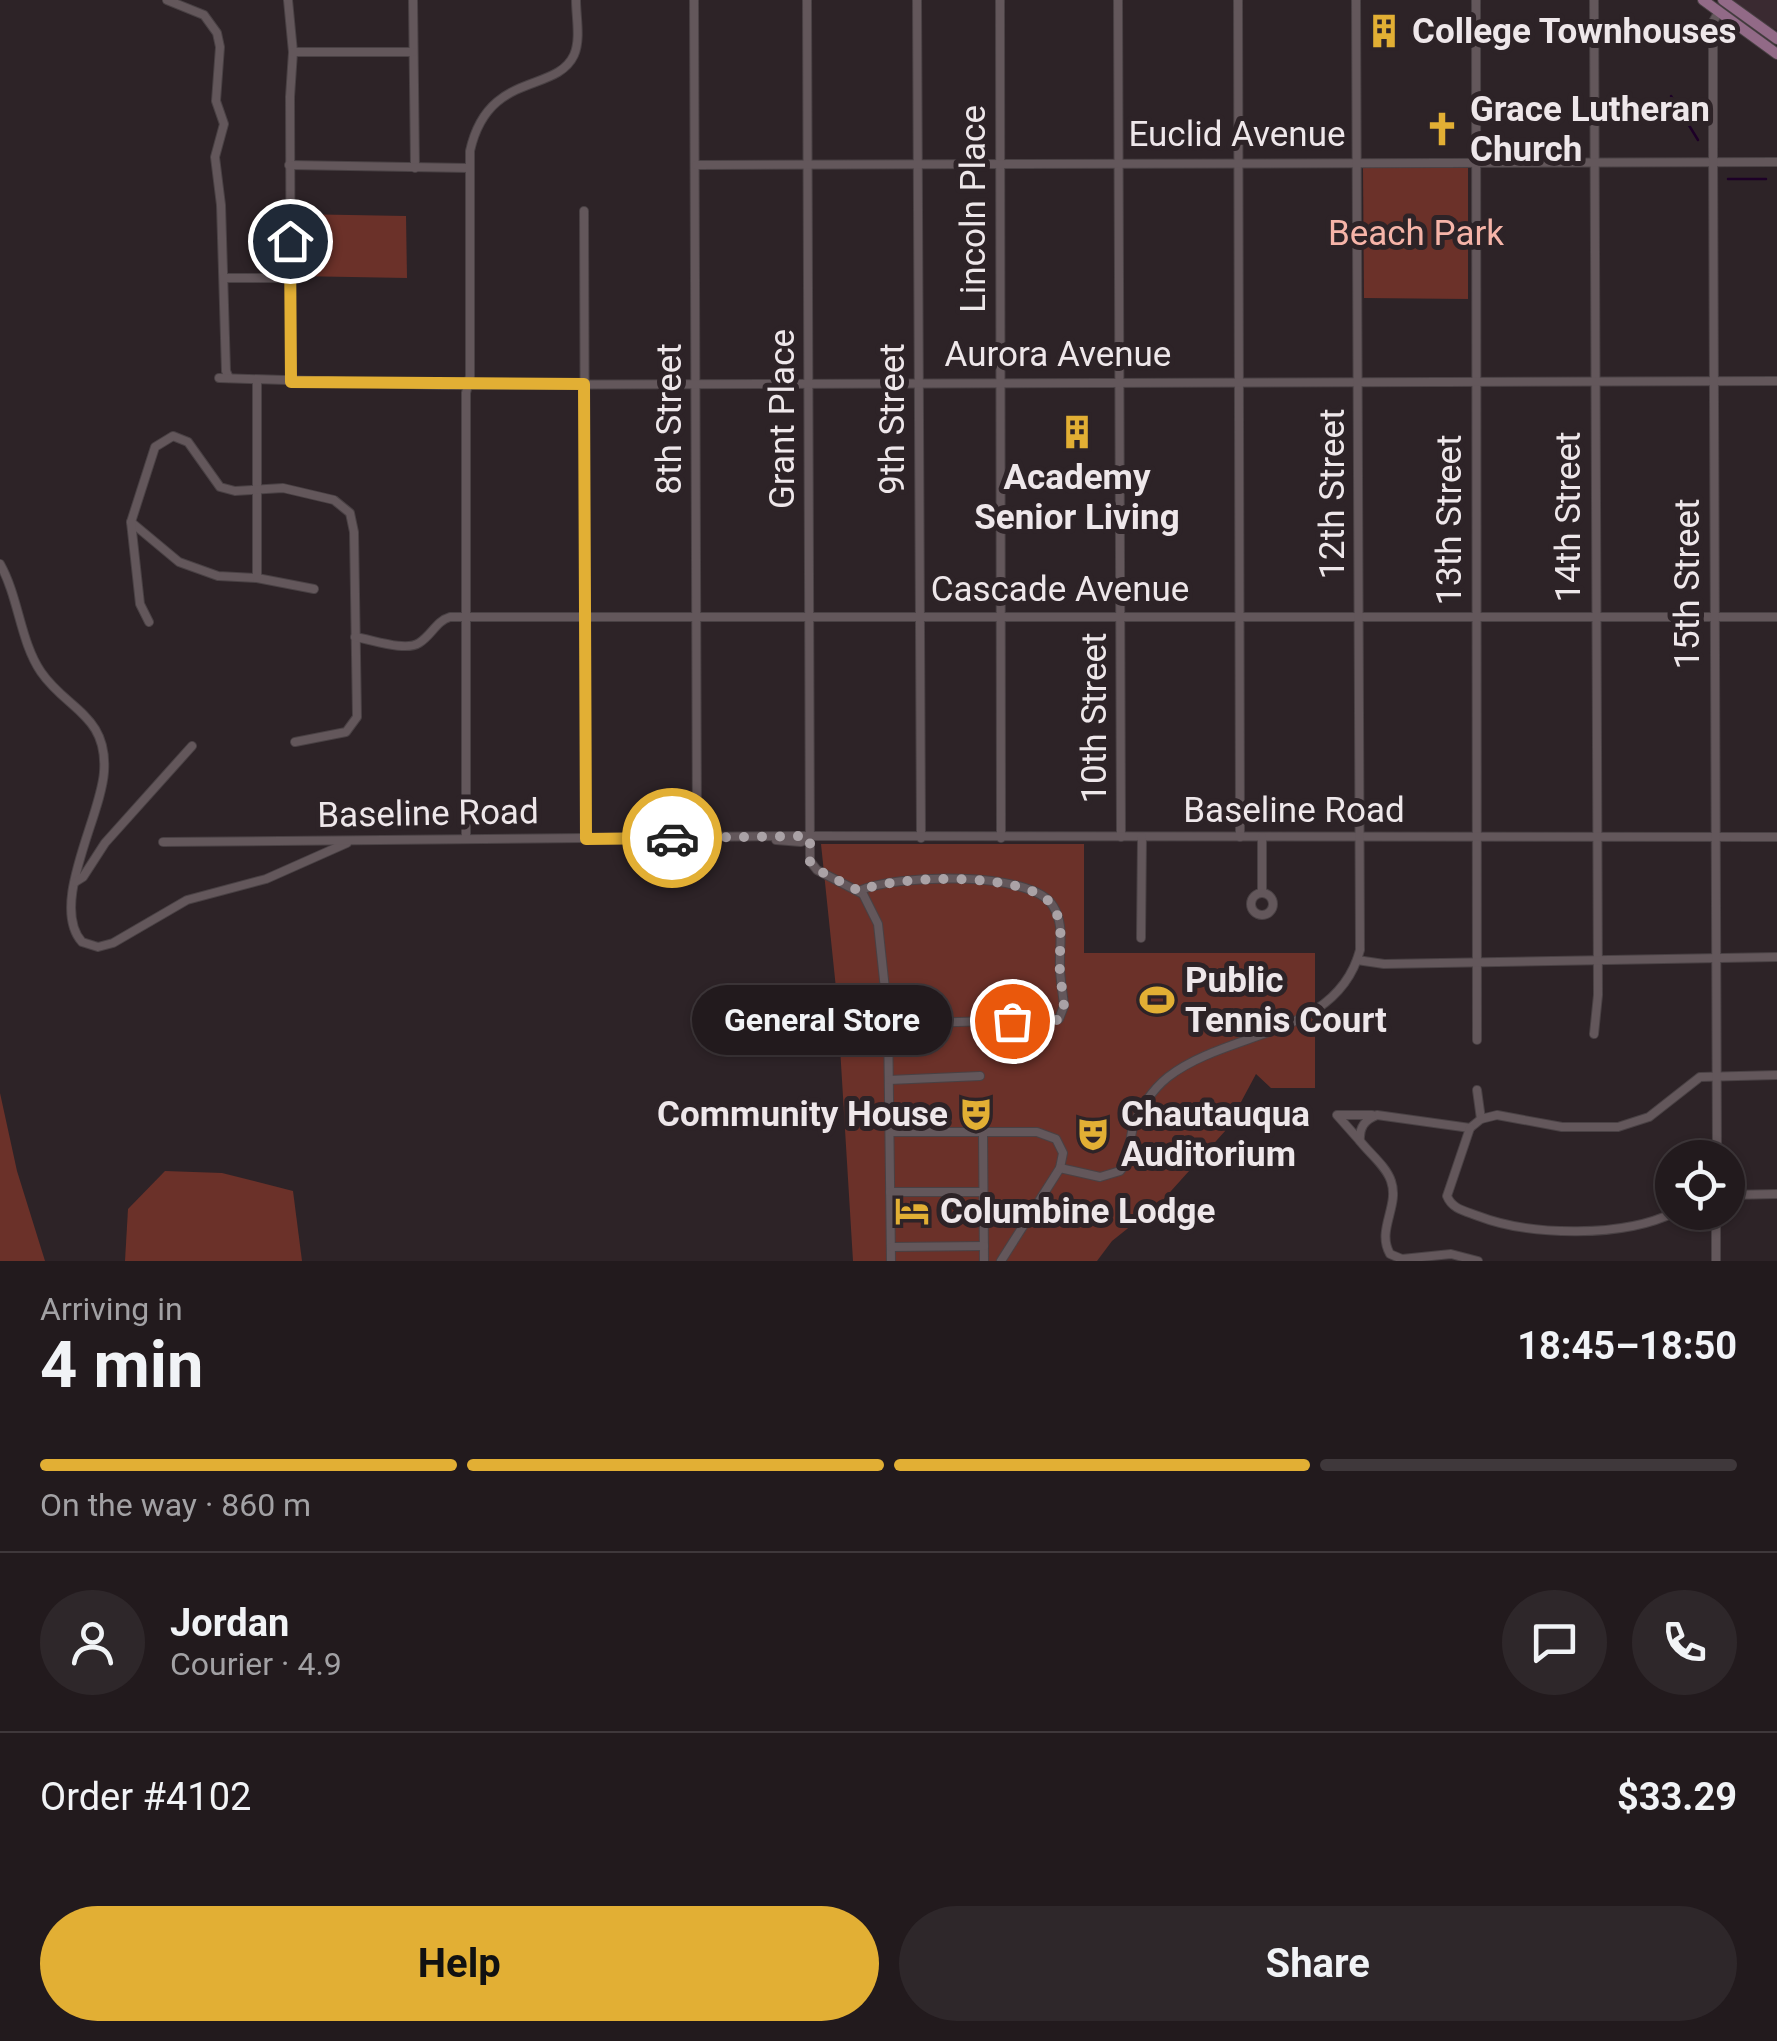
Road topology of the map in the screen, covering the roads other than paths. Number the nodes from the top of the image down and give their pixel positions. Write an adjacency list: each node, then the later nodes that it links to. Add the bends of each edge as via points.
1 (167, 0): 35 (street, via 204,15 217,33 216,101 224,124 215,157)
2 (288, 0): 17 (street)
3 (412, 0): 18 (street)
4 (576, 0): 33 (street, via 571,60 498,99 478,126)
5 (694, 0): 31 (street, 8th Street)
6 (807, 0): 30 (street, Grant Place)
7 (917, 0): 25 (street, 9th Street)
8 (1000, 0): 26 (street, Lincoln Place)
9 (1118, 0): 27 (street, 10th Street)
10 (1238, 0): 21 (street)
11 (1356, 0): 20 (street, 12th Street)
12 (1476, 0): 22 (street, 13th Street)
13 (1594, 0): 23 (street, 14th Street)
14 (1703, 0): 15 (main road)
15 (1721, 6): 16 (main road); 19 (main road); 28 (street, 15th Street, via 1714,22)
16 (1777, 39)
17 (293, 52): 18 (street); 29 (street)
18 (413, 52): 32 (street)
19 (1777, 54)
20 (1358, 161): 21 (street, Euclid Avenue); 22 (street, Euclid Avenue); 45 (street, 12th Street)
21 (1239, 162): 27 (street, Euclid Avenue); 44 (street)
22 (1476, 162): 23 (street, Euclid Avenue); 37 (street, 13th Street)
23 (1595, 162): 28 (street, Euclid Avenue); 46 (street, 14th Street)
24 (1777, 162): 28 (street, Euclid Avenue)
25 (918, 163): 26 (street, Euclid Avenue); 30 (street, Euclid Avenue); 38 (street, 9th Street)
26 (1000, 163): 27 (street, Euclid Avenue); 39 (street, Lincoln Place)
27 (1118, 163): 40 (street, 10th Street)
28 (1713, 163): 47 (street, 15th Street)
29 (289, 164): 32 (street); 36 (street)
30 (808, 164): 31 (street, Euclid Avenue); 49 (street, Grant Place)
31 (696, 165): 48 (street, 8th Street)
32 (414, 168): 33 (street)
33 (469, 168): 50 (street)
34 (584, 211): 51 (street)
35 (224, 278): 36 (street); 42 (street, Aurora Avenue, via 224,378)
36 (292, 278): 43 (street)
37 (1476, 380): 45 (street, Aurora Avenue); 46 (street, Aurora Avenue); 63 (street, 13th Street)
38 (919, 381): 39 (street, Aurora Avenue); 49 (street, Aurora Avenue); 62 (street, 9th Street)
39 (1001, 381): 40 (street, Aurora Avenue); 57 (street, Lincoln Place)
40 (1120, 381): 44 (street, Aurora Avenue); 58 (street, 10th Street)
41 (1777, 381): 47 (street, Aurora Avenue)
42 (257, 382): 43 (street, Aurora Avenue); 52 (street)
43 (291, 382): 50 (street, Aurora Avenue)
44 (1240, 382): 45 (street, Aurora Avenue); 59 (street)
45 (1359, 382): 60 (street, 12th Street)
46 (1597, 382): 47 (street, Aurora Avenue); 64 (street, 14th Street)
47 (1714, 382): 65 (street, 15th Street)
48 (697, 383): 49 (street, Aurora Avenue); 51 (street, Aurora Avenue); 68 (street, 8th Street)
49 (810, 383): 61 (street, Grant Place)
50 (468, 384): 51 (street, Aurora Avenue); 67 (street)
51 (584, 384): 69 (street)
52 (258, 488): 53 (street, via 220,487 188,442 167,437 154,447); 55 (street); 71 (street, via 300,492 347,508 354,532)
53 (131, 522): 55 (street, via 179,562 218,576); 70 (street, via 140,604)
54 (0, 564): 91 (street, via 42,673 84,712 103,747 100,797)
55 (257, 578): 56 (street)
56 (314, 589)
57 (1002, 616): 58 (street, Cascade Avenue); 62 (street, Cascade Avenue); 81 (street, Lincoln Place)
58 (1123, 616): 59 (street, Cascade Avenue); 82 (street, 10th Street)
59 (1241, 616): 60 (street, Cascade Avenue); 84 (street)
60 (1360, 616): 63 (street, Cascade Avenue); 86 (street, 12th Street)
61 (809, 617): 62 (street, Cascade Avenue); 68 (street, Cascade Avenue); 79 (street, Grant Place)
62 (920, 617): 80 (street, 9th Street)
63 (1477, 617): 64 (street, Cascade Avenue); 87 (street, 13th Street)
64 (1595, 617): 65 (street, Cascade Avenue); 74 (street, 14th Street)
65 (1714, 617): 66 (street, Cascade Avenue); 75 (street, 15th Street)
66 (1777, 617)
67 (468, 618): 69 (street, Cascade Avenue); 71 (street, Cascade Avenue, via 442,619 409,646); 77 (street)
68 (696, 618): 69 (street, Cascade Avenue); 78 (street, 8th Street)
69 (585, 619): 88 (street)
70 (149, 622)
71 (354, 637): 72 (street, via 355,723 346,732)
72 (295, 742)
73 (192, 746): 91 (street)
74 (1596, 837): 75 (street, Baseline Road); 87 (street, Baseline Road); 96 (street, 14th Street)
75 (1715, 837): 76 (street, Baseline Road); 97 (street, 15th Street)
76 (1777, 837)
77 (466, 838): 88 (street, Baseline Road); 89 (street, Baseline Road)
78 (696, 838): 79 (street, Baseline Road); 88 (street, Baseline Road)
79 (810, 838): 80 (street, Baseline Road); 92 (street, via 814,868)
80 (922, 838): 81 (street, Baseline Road)
81 (1002, 838): 82 (street, Baseline Road)
82 (1121, 838): 83 (street, Baseline Road)
83 (1142, 838): 84 (street, Baseline Road); 94 (street, 10th Street)
84 (1240, 838): 85 (street, Baseline Road)
85 (1262, 838): 86 (street, Baseline Road); 93 (street)
86 (1359, 838): 87 (street, Baseline Road); 98 (street, 12th Street)
87 (1478, 838): 99 (street, 13th Street)
88 (586, 839)
89 (360, 840): 90 (street, Baseline Road); 91 (street, via 266,879 188,900 98,947 82,942 73,928)
90 (164, 842)
91 (74, 882)
92 (859, 891): 100 (street, via 878,923); 100 (street, via 941,878 1000,884 1042,894 1060,926 1062,1016)
93 (1262, 893)
94 (1142, 938)
95 (1777, 957): 97 (street)
96 (1596, 958): 97 (street); 99 (street); 101 (street, 14th Street)
97 (1716, 958): 104 (street, 15th Street)
98 (1357, 960): 99 (street); 115 (street, 12th Street, via 1315,1011 1167,1078 1138,1116 1124,1168 1107,1176)
99 (1478, 962): 102 (street, 13th Street)
100 (888, 1024): 106 (street)
101 (1594, 1034)
102 (1477, 1040)
103 (980, 1076): 106 (street)
104 (1717, 1076): 105 (street); 109 (street, via 1700,1077 1649,1117 1618,1127 1497,1114); 113 (street, 15th Street)
105 (1777, 1076)
106 (890, 1080): 111 (street)
107 (1477, 1090): 109 (street)
108 (1377, 1115): 110 (street); 114 (street, via 1364,1122); 114 (street, via 1337,1115)
109 (1481, 1118): 110 (street)
110 (1470, 1128): 120 (street, via 1448,1202 1492,1222 1534,1230 1628,1226)
111 (890, 1132): 112 (street); 116 (street)
112 (983, 1132): 115 (street, via 1049,1134 1062,1150); 117 (street)
113 (1716, 1140)
114 (1360, 1141): 127 (street, via 1391,1182 1384,1238 1390,1254)
115 (1060, 1168): 126 (street)
116 (890, 1192): 117 (street); 123 (street)
117 (983, 1192): 122 (street)
118 (1745, 1194): 119 (street)
119 (1777, 1194)
120 (1655, 1218)
121 (1716, 1230): 128 (street)
122 (984, 1246): 123 (street); 125 (street)
123 (891, 1247): 124 (street)
124 (891, 1261)
125 (984, 1261)
126 (1001, 1261)
127 (1478, 1261)
128 (1716, 1261)

